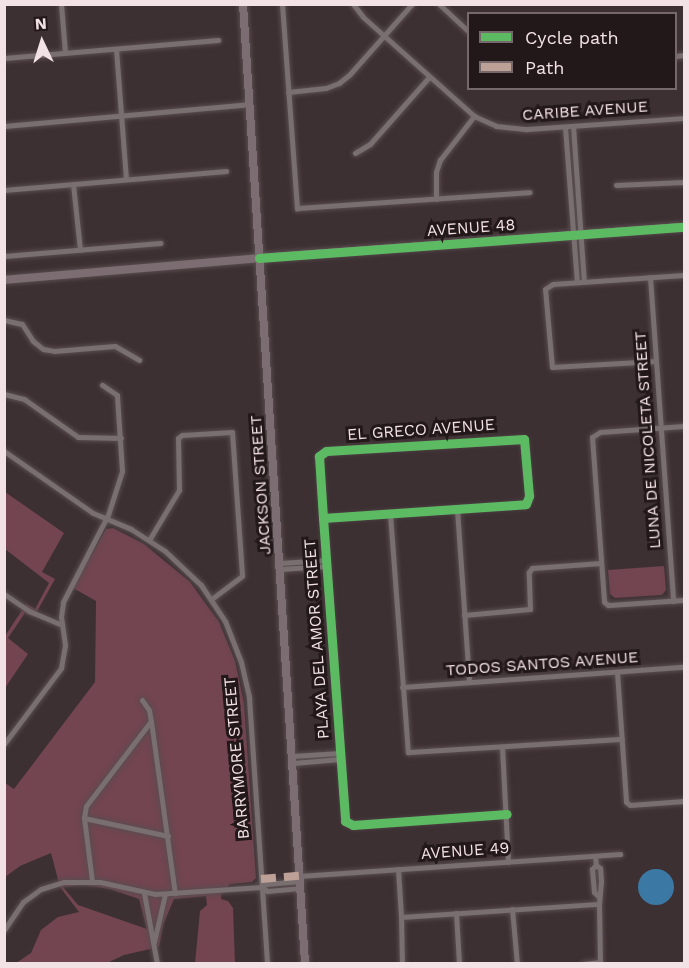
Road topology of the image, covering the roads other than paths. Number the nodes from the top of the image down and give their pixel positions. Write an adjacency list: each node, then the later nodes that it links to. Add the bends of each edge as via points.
1 (61, 4): 11 (street)
2 (243, 4): 15 (main road, JACKSON STREET)
3 (282, 4): 14 (street)
4 (353, 4): 8 (street, CARIBE AVENUE)
5 (412, 4): 8 (street)
6 (439, 4): 7 (street)
7 (467, 30)
8 (384, 35): 13 (street, CARIBE AVENUE); 14 (street, via 339,83)
9 (218, 40): 10 (street)
10 (116, 49): 11 (street); 16 (street)
11 (65, 53): 12 (street)
12 (4, 58)
13 (429, 76): 17 (street, CARIBE AVENUE); 22 (street, via 370,144)
14 (288, 92): 30 (street, via 297,208)
15 (249, 104): 16 (street); 36 (main road, JACKSON STREET)
16 (122, 115): 19 (street); 24 (street)
17 (474, 116): 21 (street, CARIBE AVENUE, via 514,129); 30 (street, via 440,160)
18 (684, 118): 20 (street, CARIBE AVENUE)
19 (4, 126)
20 (573, 126): 21 (street, CARIBE AVENUE); 32 (street)
21 (566, 127): 32 (street)
22 (355, 153)
23 (226, 171): 24 (street)
24 (126, 179): 26 (street)
25 (684, 182): 27 (street)
26 (74, 184): 28 (street); 34 (street)
27 (616, 185)
28 (4, 190)
29 (529, 192): 30 (street)
30 (436, 199)
31 (684, 227): 32 (main road, AVENUE 48)
32 (577, 235): 36 (main road, AVENUE 48); 40 (street); 41 (street)
33 (160, 243): 34 (street)
34 (80, 250): 35 (street)
35 (4, 256)
36 (259, 258): 39 (main road, AVENUE 48); 59 (main road, JACKSON STREET)
37 (684, 275): 38 (street)
38 (650, 277): 41 (street); 44 (street, LUNA DE NICOLETA STREET)
39 (4, 280)
40 (577, 282): 41 (street); 44 (street, via 546,286 552,367)
41 (584, 282)
42 (4, 320): 43 (street, via 22,324 43,350 115,346)
43 (139, 360)
44 (656, 361): 48 (street, LUNA DE NICOLETA STREET)
45 (102, 384): 49 (street, via 117,395)
46 (4, 394): 49 (street, via 24,399 78,437)
47 (684, 426): 48 (street)
48 (661, 428): 58 (street, via 593,434); 63 (street, LUNA DE NICOLETA STREET)
49 (121, 438): 55 (street, via 122,471)
50 (4, 451): 55 (street, BARRYMORE STREET)
51 (320, 453): 52 (street, EL GRECO AVENUE, via 524,439 528,502); 54 (street, PLAYA DEL AMOR STREET)
52 (457, 509): 53 (street); 64 (street)
53 (390, 514): 54 (street); 69 (street)
54 (323, 518): 57 (street, PLAYA DEL AMOR STREET)
55 (105, 520): 56 (street, BARRYMORE STREET); 65 (street, via 65,594)
56 (149, 540): 61 (street, BARRYMORE STREET, via 190,573); 61 (street, via 179,490 178,438 232,432 242,576)
57 (326, 563): 59 (street); 75 (street, PLAYA DEL AMOR STREET)
58 (601, 563): 63 (street, via 605,604); 64 (street, via 532,568 530,609)
59 (280, 566): 76 (main road, JACKSON STREET)
60 (4, 594): 65 (street, via 29,611)
61 (212, 599): 90 (street, BARRYMORE STREET, via 235,643 246,681)
62 (684, 600): 63 (street)
63 (673, 601)
64 (464, 615): 68 (street)
65 (62, 625): 73 (street, via 65,645 61,668)
66 (684, 667): 67 (street, TODOS SANTOS AVENUE)
67 (617, 672): 68 (street, TODOS SANTOS AVENUE); 72 (street)
68 (469, 682): 69 (street, TODOS SANTOS AVENUE)
69 (402, 687): 74 (street, via 408,752)
70 (142, 700): 71 (street)
71 (151, 721): 79 (street, via 86,806); 80 (street)
72 (622, 739): 74 (street); 77 (street, via 628,804)
73 (5, 742)
74 (502, 747): 78 (street)
75 (340, 756): 76 (street); 78 (street, PLAYA DEL AMOR STREET, via 346,824)
76 (293, 760): 88 (main road, JACKSON STREET)
77 (684, 801)
78 (507, 814): 83 (street)
79 (84, 818): 80 (street); 86 (street)
80 (168, 836): 92 (street)
81 (620, 854): 82 (street, AVENUE 49)
82 (595, 856): 83 (street, AVENUE 49); 84 (street)
83 (508, 862): 85 (street, AVENUE 49)
84 (596, 865): 87 (street); 89 (street, via 592,869)
85 (398, 869): 88 (street, AVENUE 49, via 312,876); 98 (street)
86 (92, 881): 91 (street, AVENUE 49); 99 (street, AVENUE 49, via 64,882 41,889 23,902)
87 (601, 881): 89 (street); 94 (street, via 602,892)
88 (300, 882): 90 (street, AVENUE 49, via 267,891); 103 (main road, JACKSON STREET)
89 (593, 882): 94 (street)
90 (262, 887): 92 (street, AVENUE 49); 102 (street, BARRYMORE STREET)
91 (144, 893): 93 (street, AVENUE 49); 100 (street)
92 (175, 893): 93 (street, AVENUE 49)
93 (165, 894): 100 (street)
94 (598, 896): 95 (street)
95 (599, 904): 96 (street); 108 (street)
96 (512, 909): 97 (street); 106 (street)
97 (456, 913): 98 (street); 105 (street)
98 (401, 917): 104 (street)
99 (4, 930)
100 (154, 944): 101 (street)
101 (157, 963)
102 (267, 963)
103 (305, 963)
104 (402, 963)
105 (459, 963)
106 (517, 963)
107 (583, 963): 108 (street)
108 (600, 963)

